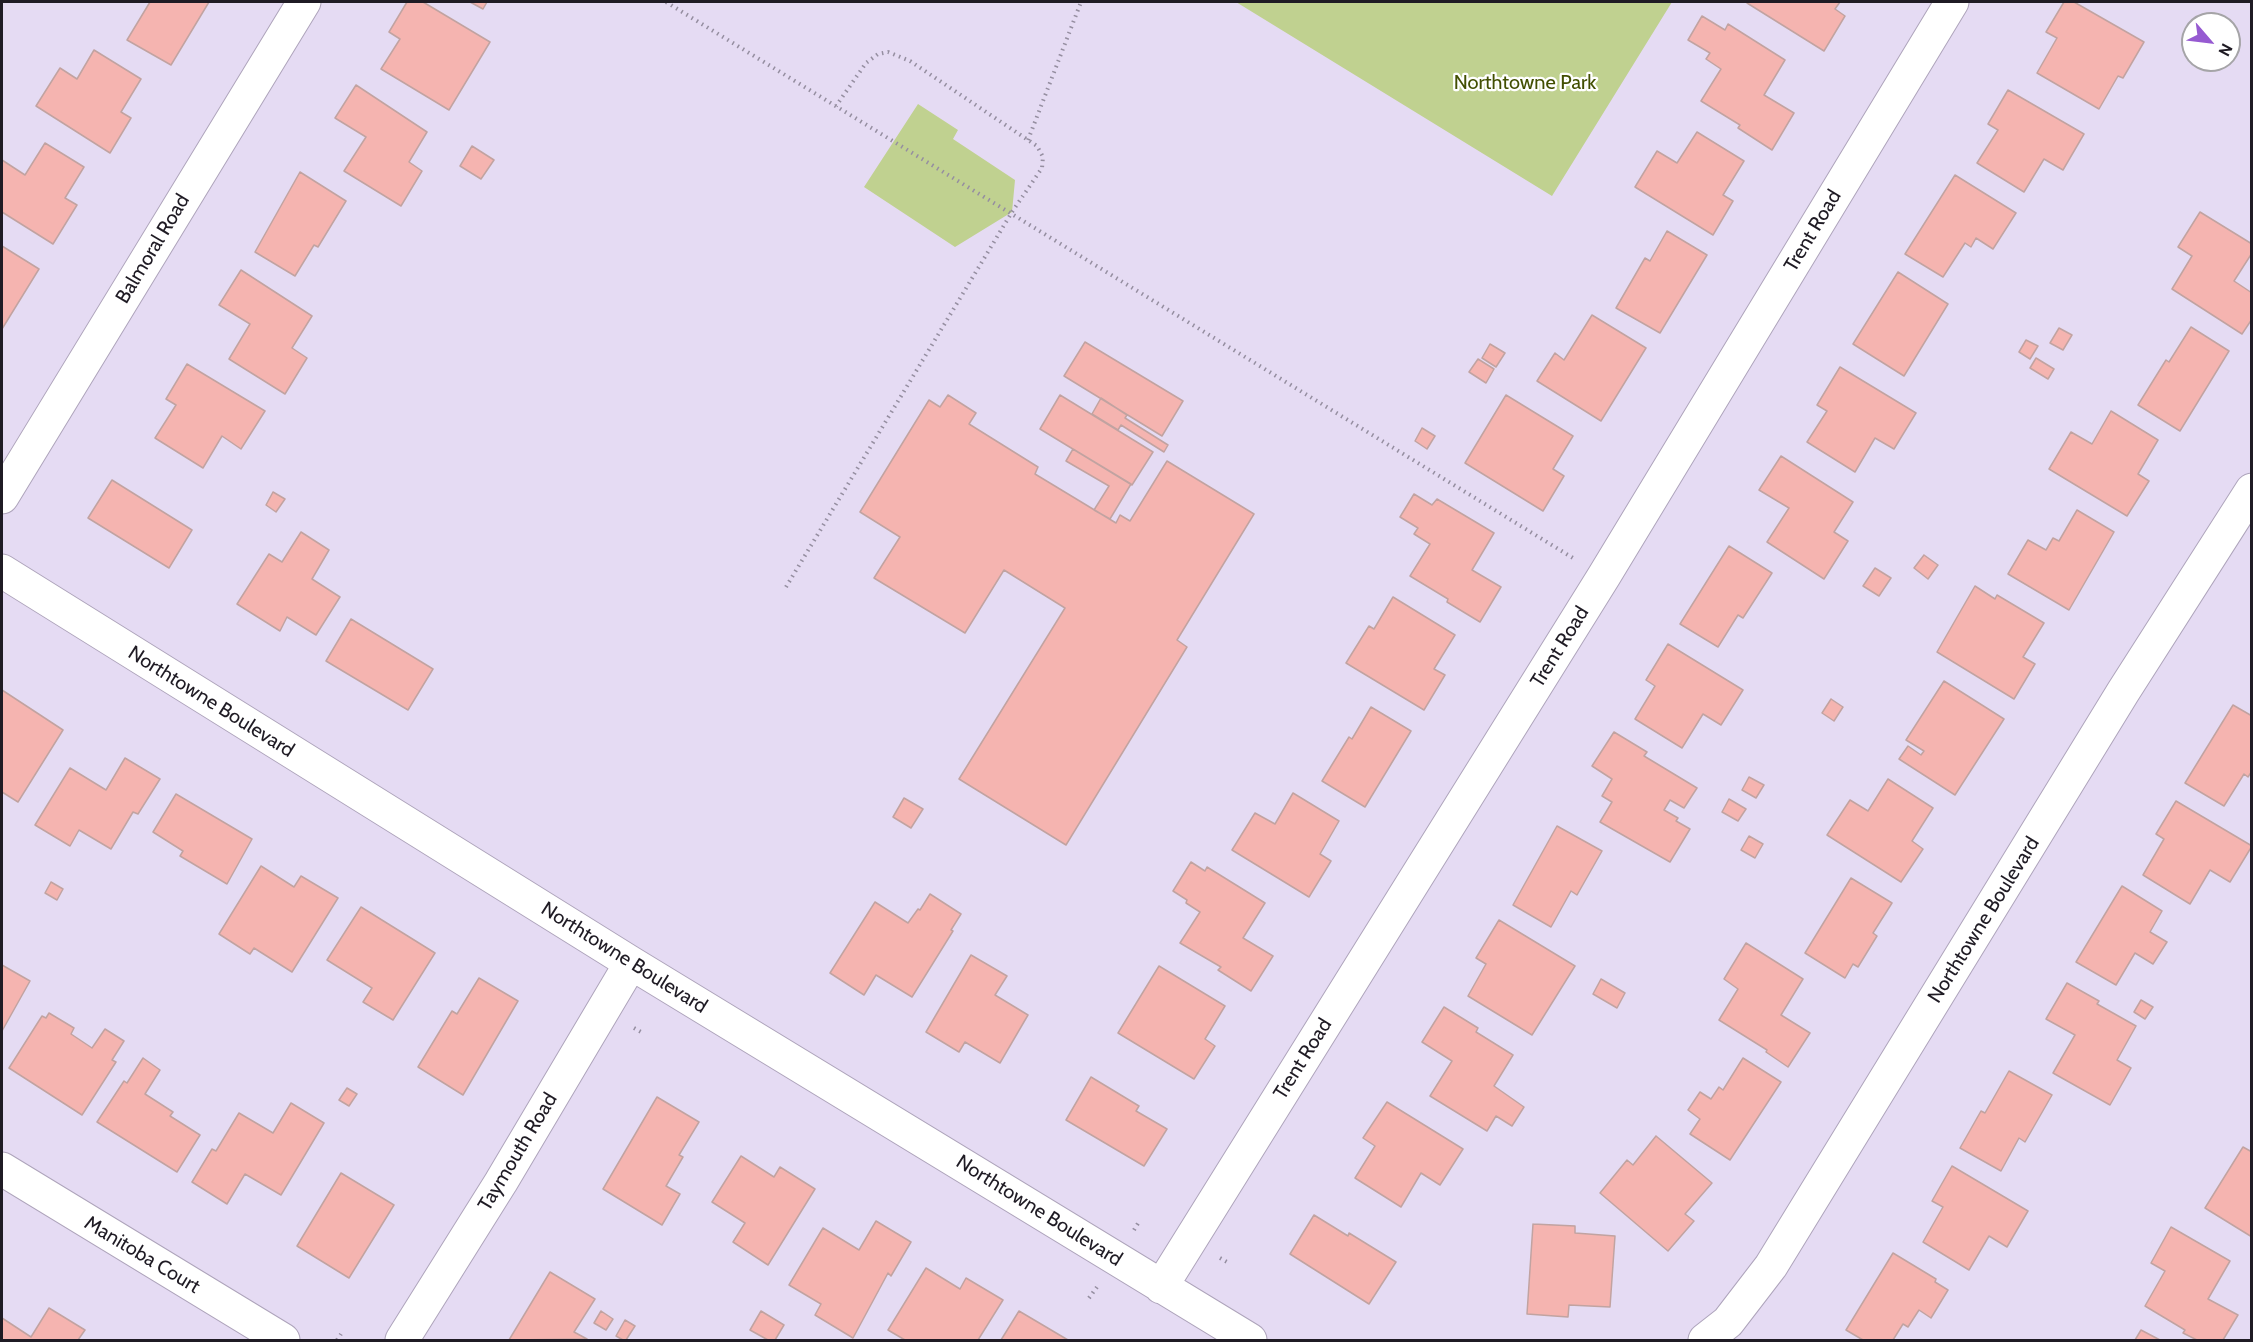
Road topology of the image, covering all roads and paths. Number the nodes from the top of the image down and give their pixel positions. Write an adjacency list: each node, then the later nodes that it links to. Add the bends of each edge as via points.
1 (304, 2): 9 (street, Balmoral Road)
2 (666, 2): 5 (path)
3 (1081, 2): 6 (path)
4 (1952, 2): 18 (street, Trent Road, via 1605,576)
5 (836, 106): 6 (path, via 866,63 888,52 910,61); 7 (path)
6 (1028, 140): 7 (path, via 1043,157 1042,168)
7 (1012, 212): 10 (path); 12 (path)
8 (2252, 490): 25 (street, Northtowne Boulevard, via 2123,692 1771,1266 1728,1322)
9 (2, 497)
10 (1574, 558)
11 (2, 571): 13 (street, Northtowne Boulevard)
12 (786, 587)
13 (631, 963): 18 (street, Northtowne Boulevard); 23 (street, Taymouth Road)
14 (631, 1026): 15 (path)
15 (643, 1033)
16 (2, 1169): 21 (street, Manitoba Court)
17 (1099, 1284): 19 (path)
18 (1161, 1287): 24 (street, Northtowne Boulevard)
19 (1089, 1298)
20 (341, 1334): 22 (path)
21 (283, 1341)
22 (337, 1341)
23 (402, 1341)
24 (1250, 1341)
25 (1705, 1341)

